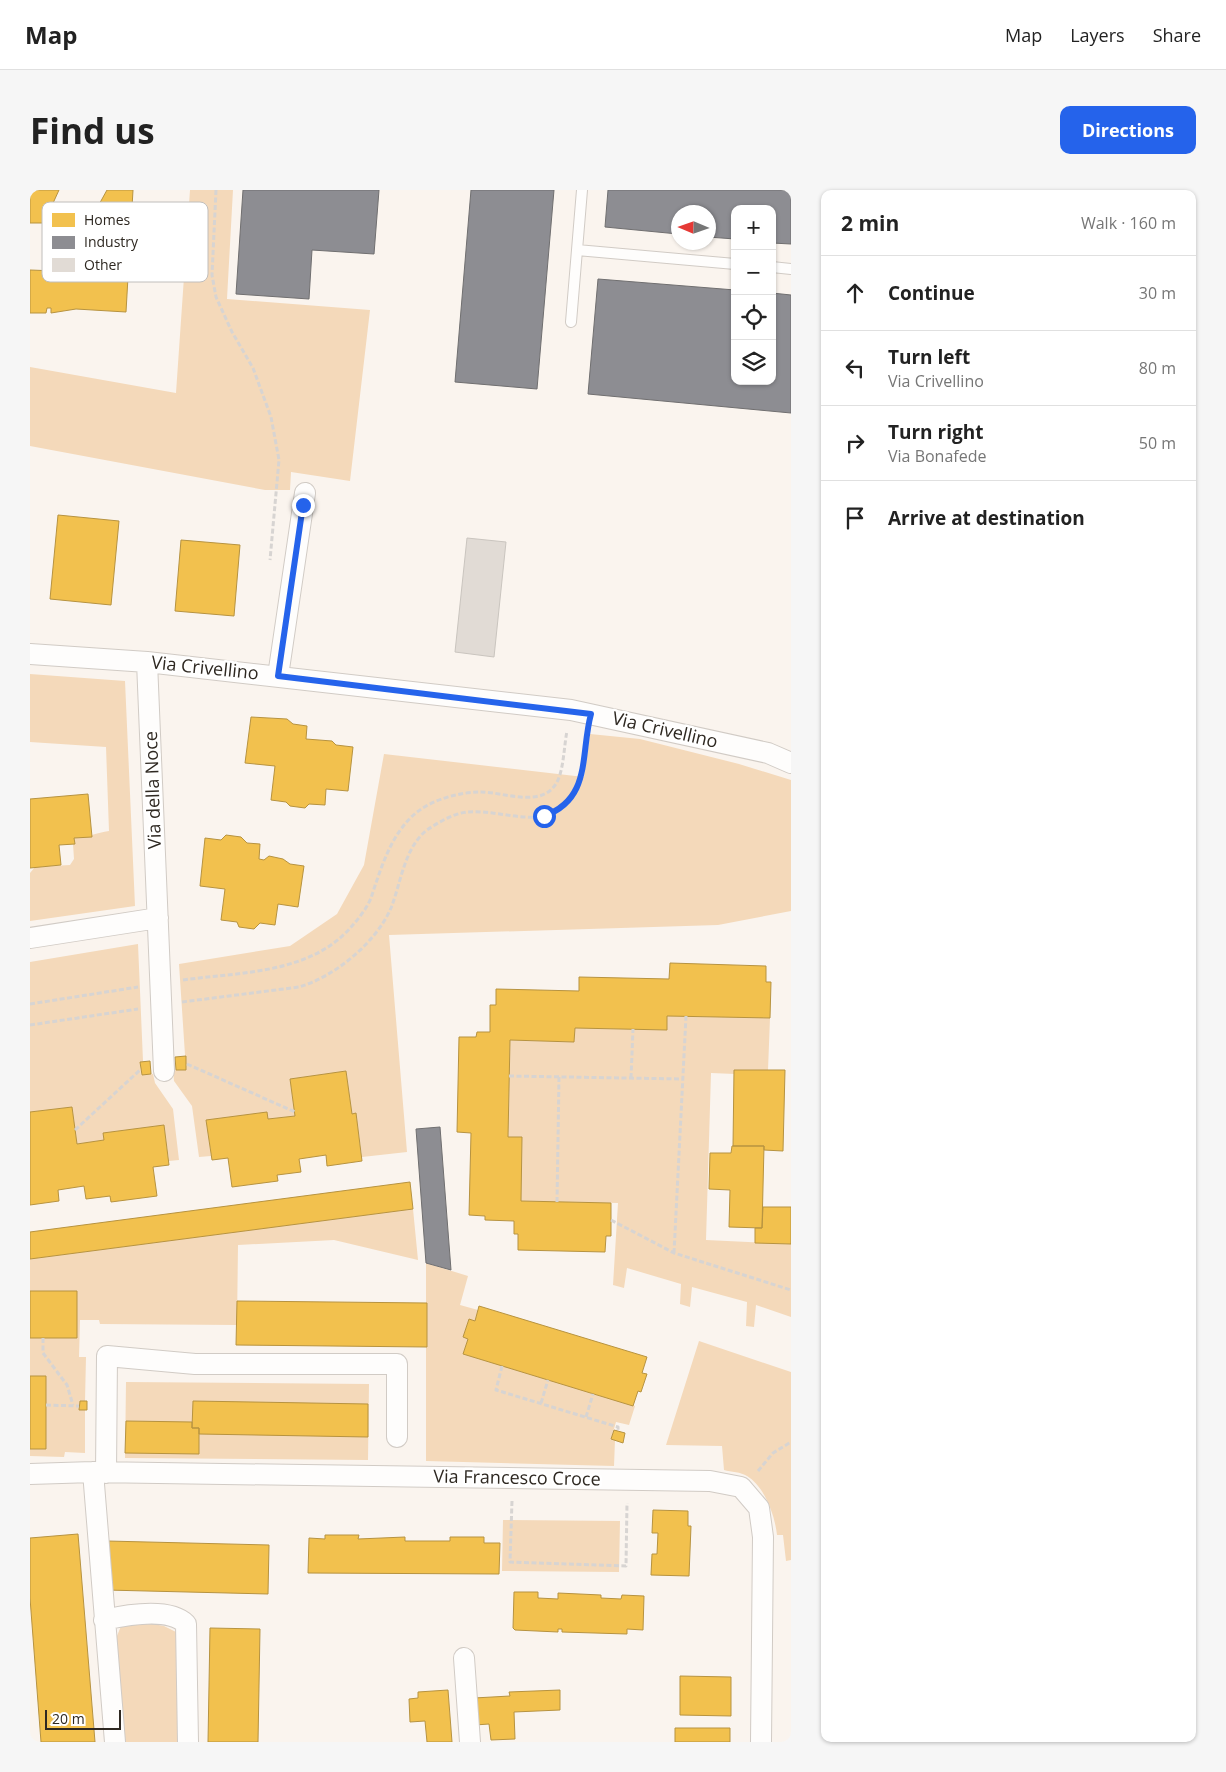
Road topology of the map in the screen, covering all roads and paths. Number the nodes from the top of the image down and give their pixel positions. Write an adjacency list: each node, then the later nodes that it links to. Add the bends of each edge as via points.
1 (216, 190): 9 (path, via 212,274 216,298 253,368 271,417 279,460)
2 (582, 190): 3 (lane)
3 (577, 250): 4 (lane); 7 (lane)
4 (731, 264)
5 (776, 268): 6 (lane)
6 (791, 269)
7 (571, 322)
8 (305, 493): 12 (street)
9 (268, 569)
10 (30, 654): 11 (street, Via Crivellino)
11 (147, 662): 12 (street, Via Crivellino); 16 (street, Via della Noce)
12 (278, 676): 13 (street, Via Crivellino)
13 (571, 710): 14 (street, Via Crivellino); 18 (path, via 558,780 547,793 521,798 482,792 458,794 417,812 395,839 370,901 357,920 320,953 294,964)
14 (591, 714): 15 (street, Via Crivellino, via 768,753); 20 (path, via 586,730 582,776 571,799 557,812 544,816 518,818 467,812 429,829 404,866 391,909 375,934 342,966 314,983 299,987)
15 (791, 763)
16 (158, 918): 17 (street); 28 (street, Via della Noce)
17 (30, 938)
18 (175, 981)
19 (144, 986): 21 (path)
20 (177, 1003)
21 (30, 1004)
22 (145, 1008): 24 (path)
23 (686, 1016): 32 (path)
24 (30, 1025)
25 (633, 1029): 31 (path)
26 (186, 1063): 33 (path)
27 (141, 1069): 34 (path)
28 (164, 1071)
29 (510, 1076): 30 (path)
30 (559, 1077): 31 (path); 35 (path)
31 (631, 1078): 32 (path)
32 (683, 1079): 37 (path)
33 (295, 1112)
34 (75, 1130)
35 (557, 1202)
36 (611, 1220): 37 (path)
37 (674, 1253): 38 (path)
38 (791, 1290)
39 (43, 1338): 45 (path, via 43,1352 67,1384)
40 (502, 1366): 43 (path, via 496,1390)
41 (548, 1380): 43 (path)
42 (593, 1394): 47 (path)
43 (541, 1404): 47 (path)
44 (46, 1405): 45 (path)
45 (73, 1405): 46 (path)
46 (79, 1406)
47 (586, 1417): 48 (path, via 618,1427)
48 (618, 1431)
49 (397, 1436): 51 (street, via 397,1364 195,1364 108,1356)
50 (791, 1442): 55 (path, via 773,1453)
51 (100, 1472): 52 (street, Via Francesco Croce); 53 (street, Via Francesco Croce); 56 (street)
52 (30, 1474)
53 (512, 1478): 54 (street, Via Francesco Croce); 54 (path, via 510,1562 626,1566)
54 (627, 1480): 55 (street, Via Francesco Croce, via 710,1481 741,1488)
55 (747, 1494): 61 (street, via 760,1508 763,1537)
56 (104, 1620): 58 (street); 59 (street, via 130,1615 166,1615 180,1617 186,1624)
57 (464, 1658): 60 (street)
58 (115, 1742)
59 (188, 1742)
60 (470, 1742)
61 (761, 1742)

